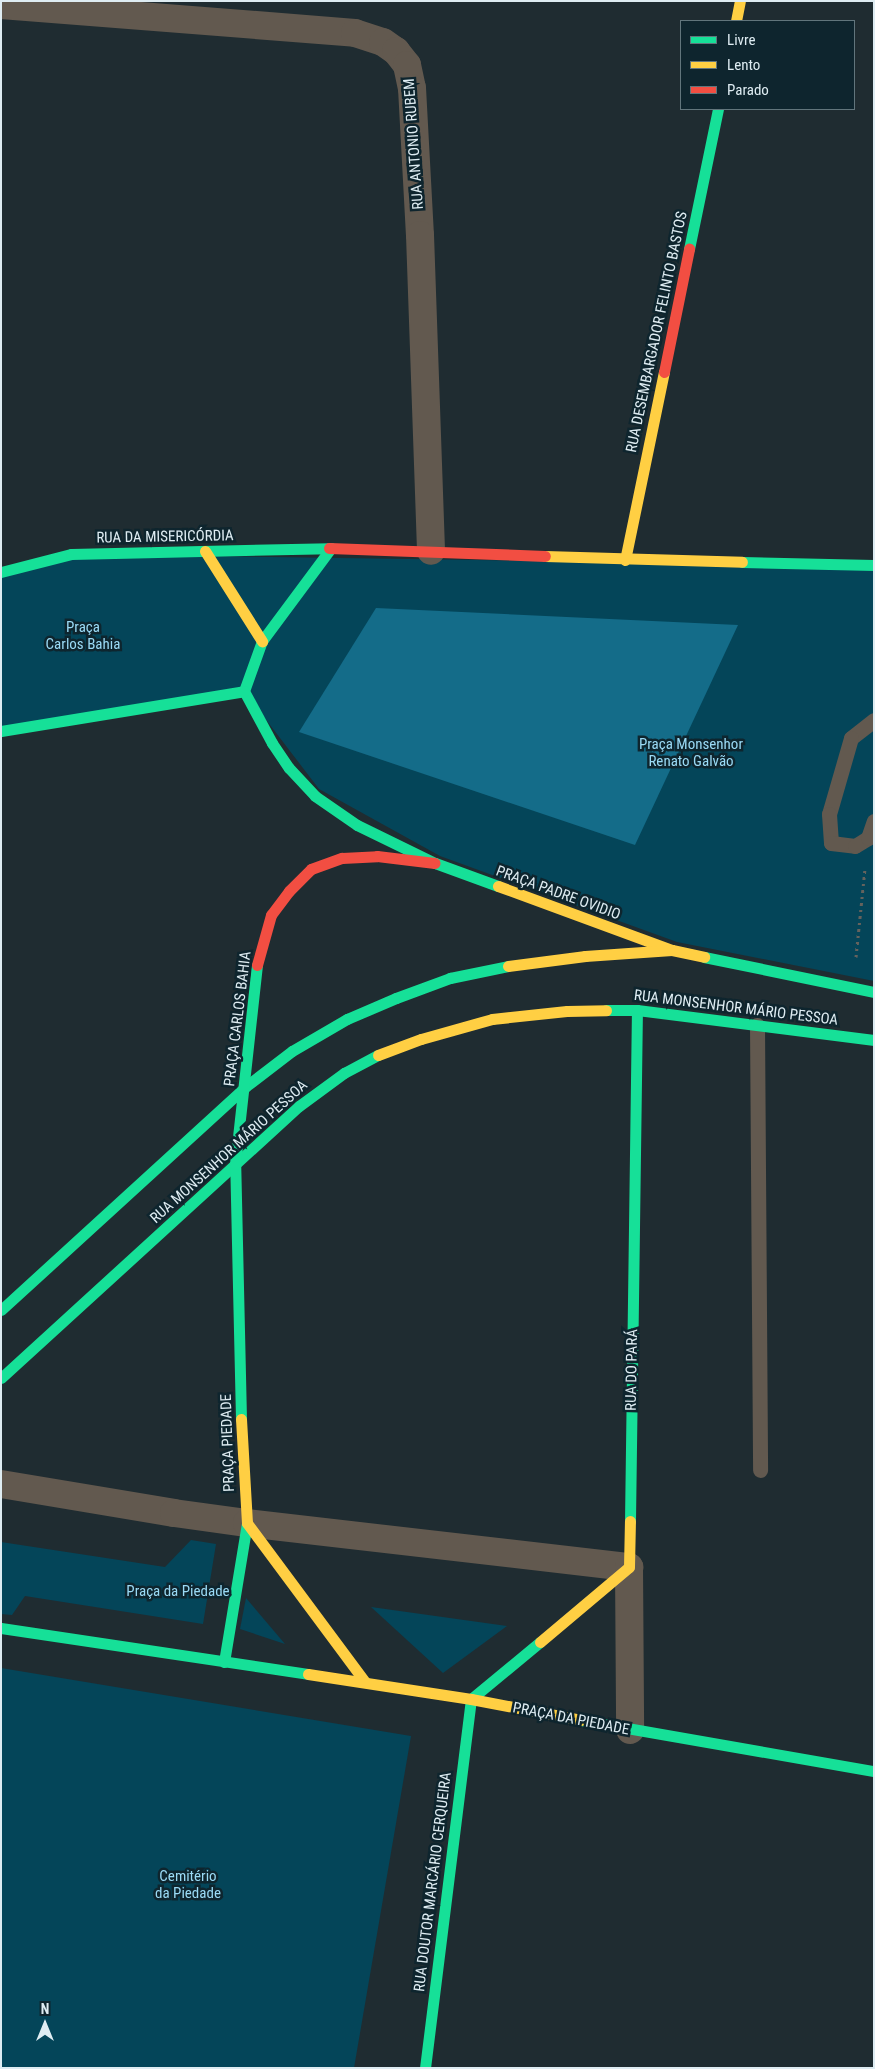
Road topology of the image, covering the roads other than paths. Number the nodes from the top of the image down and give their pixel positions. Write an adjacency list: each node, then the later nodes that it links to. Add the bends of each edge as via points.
1 (740, 1): 4 (main road)
2 (77, 5): 3 (street, RUA ANTONIO RUBEM); 8 (street, RUA ANTONIO RUBEM, via 355,33 383,42 396,51 407,66 412,88 420,235)
3 (1, 6)
4 (736, 20)
5 (718, 110): 9 (main road, RUA DESEMBARGADOR FELINTO BASTOS)
6 (331, 548): 7 (main road, RUA DA MISERICÓRDIA); 8 (main road); 12 (main road)
7 (205, 551): 11 (main road, RUA DA MISERICÓRDIA, via 71,554); 12 (main road)
8 (431, 551): 9 (main road)
9 (625, 560): 10 (main road)
10 (874, 565)
11 (1, 572)
12 (262, 641): 13 (main road)
13 (244, 691): 15 (main road); 17 (main road, via 272,743 289,768 315,796 357,825)
14 (874, 720): 16 (lane, via 851,738 829,814 831,843 855,846 868,838)
15 (1, 731)
16 (874, 821)
17 (435, 863): 18 (main road, PRAÇA PADRE OVIDIO); 23 (main road, PRAÇA CARLOS BAHIA, via 377,856 342,858 312,869 288,891 271,915 257,961)
18 (672, 950): 19 (main road); 23 (main road, via 519,964 450,978 347,1019 292,1051)
19 (874, 992)
20 (638, 1010): 21 (main road, RUA MONSENHOR MÁRIO PESSOA); 24 (main road, RUA MONSENHOR MÁRIO PESSOA, via 568,1011 492,1019 380,1054 344,1074 299,1106); 30 (main road, RUA DO PARÁ)
21 (757, 1025): 22 (main road, RUA MONSENHOR MÁRIO PESSOA); 27 (lane)
22 (874, 1040)
23 (245, 1087): 24 (main road, PRAÇA CARLOS BAHIA); 25 (main road)
24 (235, 1164): 26 (main road, RUA MONSENHOR MÁRIO PESSOA); 29 (main road, PRAÇA PIEDADE)
25 (1, 1310)
26 (1, 1378)
27 (760, 1470)
28 (1, 1484): 29 (street)
29 (247, 1523): 30 (street); 32 (main road, PRAÇA PIEDADE); 33 (main road)
30 (628, 1567): 34 (main road); 35 (street, RUA DO PARÁ)
31 (1, 1628): 32 (main road, PRAÇA DA PIEDADE)
32 (224, 1662): 33 (main road, PRAÇA DA PIEDADE)
33 (365, 1682): 34 (main road, PRAÇA DA PIEDADE)
34 (470, 1699): 35 (main road, PRAÇA DA PIEDADE); 37 (main road, RUA DOUTOR MARCÁRIO CERQUEIRA)
35 (630, 1730): 36 (main road, PRAÇA DA PIEDADE)
36 (874, 1771)
37 (424, 2068)

